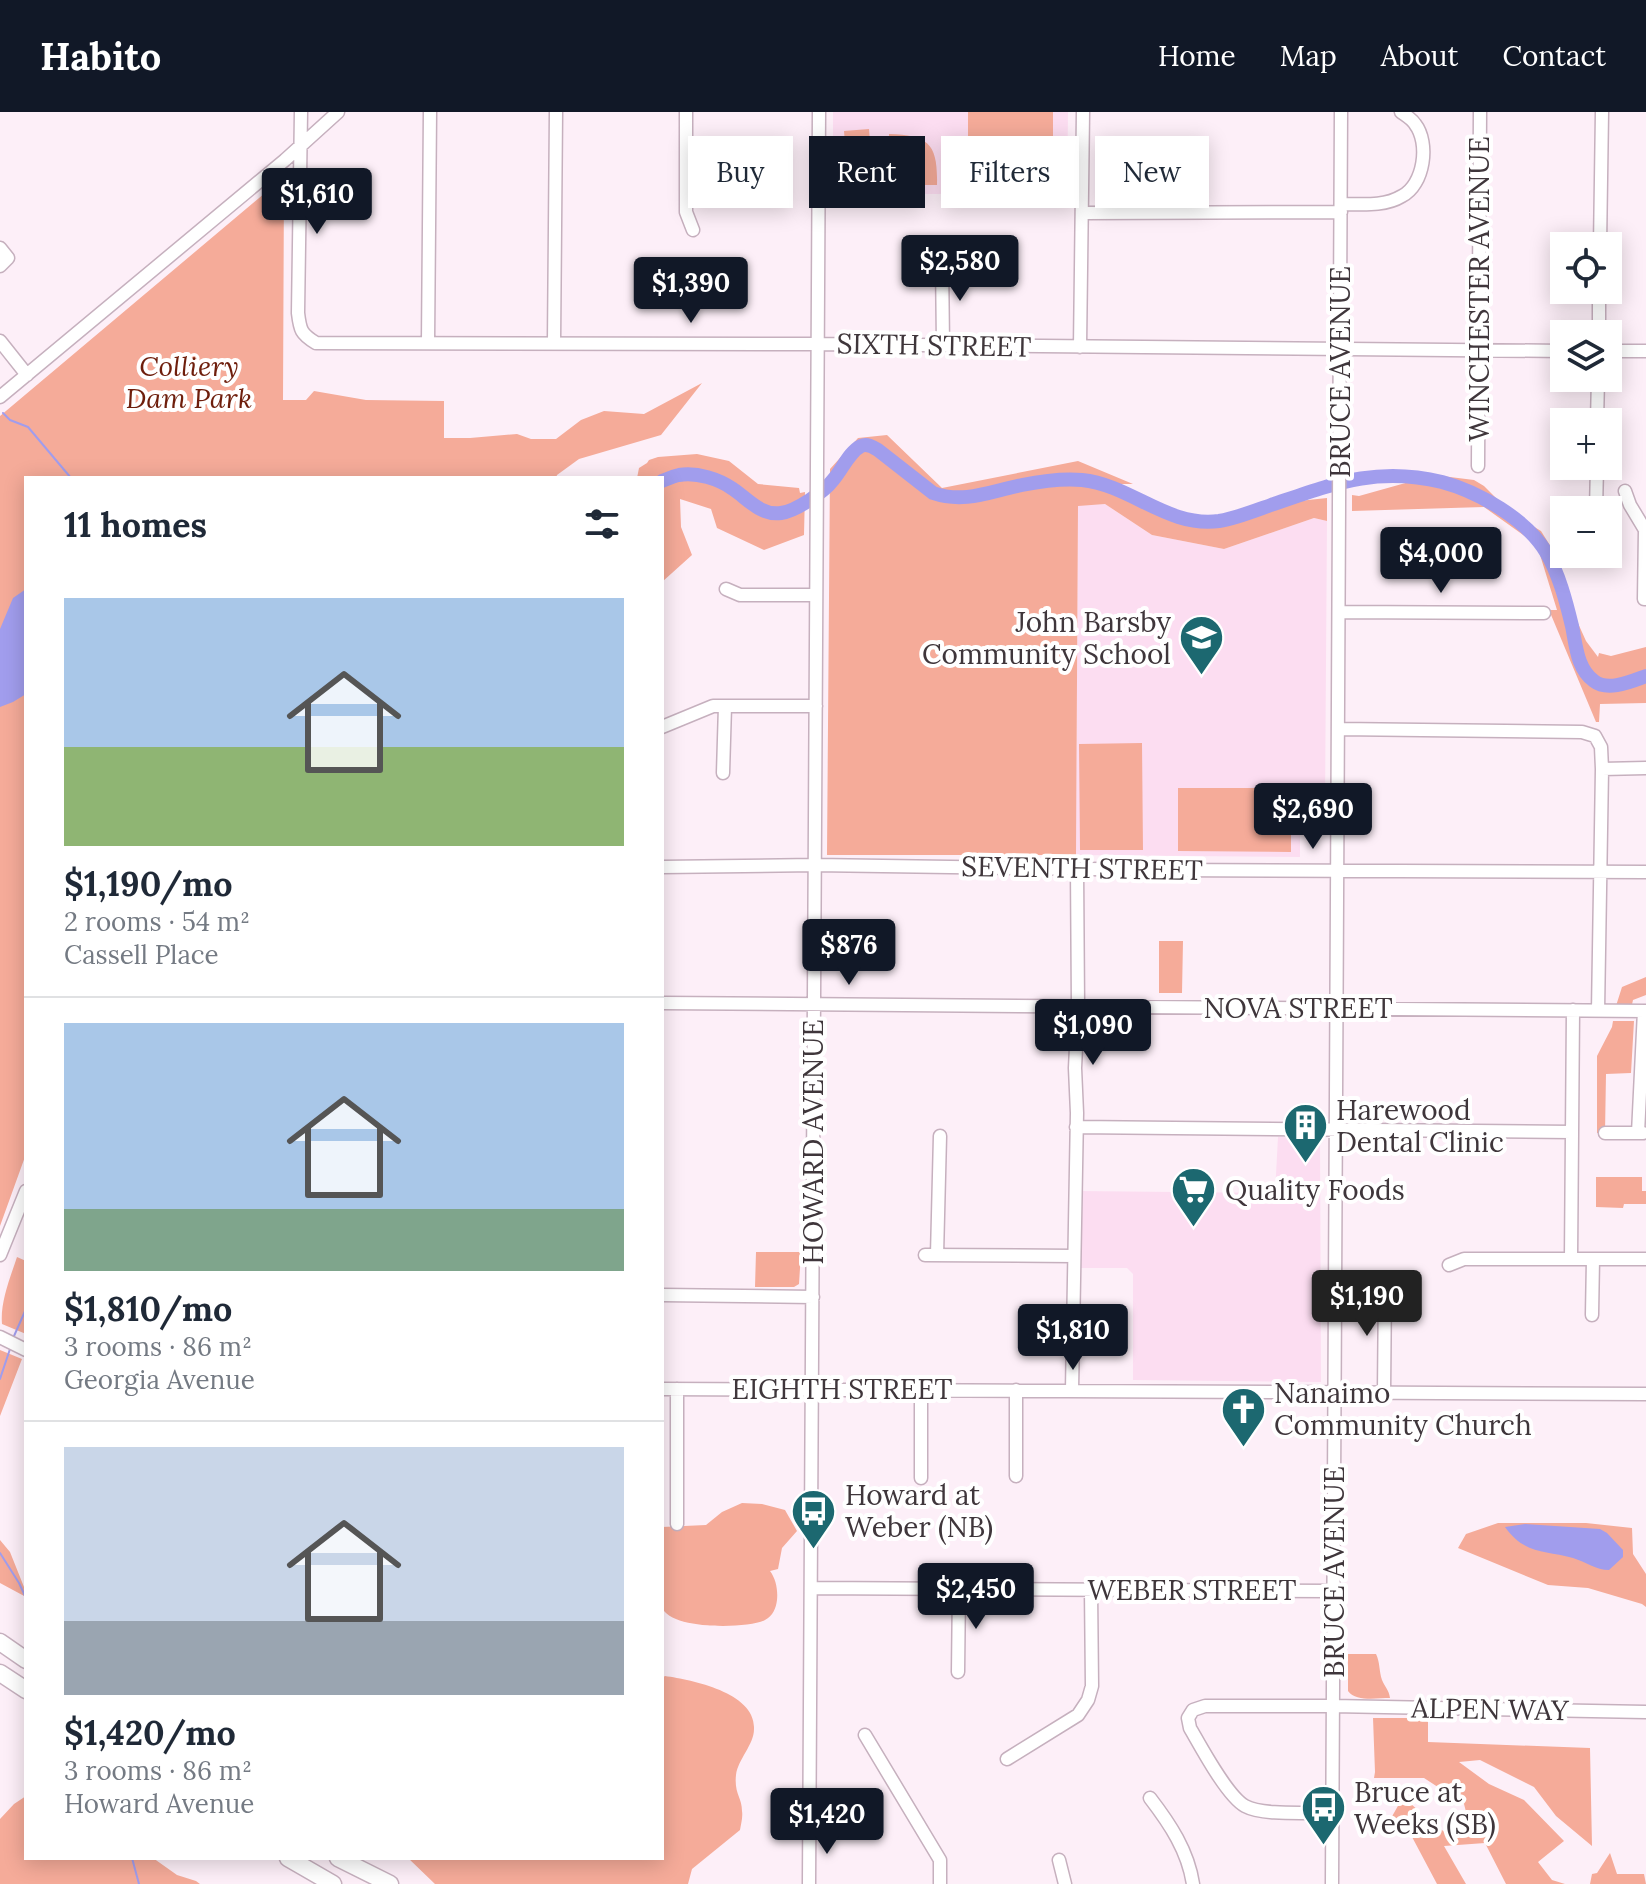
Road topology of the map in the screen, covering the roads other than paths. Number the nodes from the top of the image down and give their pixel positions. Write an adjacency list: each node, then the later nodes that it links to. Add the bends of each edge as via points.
1 (301, 112): 12 (street, via 309,122); 13 (street)
2 (338, 112): 12 (street)
3 (430, 112): 22 (street)
4 (556, 112): 23 (street)
5 (686, 112): 16 (street, via 686,212)
6 (819, 112): 24 (street, HOWARD AVENUE)
7 (1083, 112): 15 (street)
8 (1341, 112): 14 (street, BRUCE AVENUE)
9 (1401, 112): 14 (street, via 1415,123 1422,143 1417,183 1391,201)
10 (1480, 112): 28 (street, WINCHESTER AVENUE)
11 (1602, 112): 17 (street)
12 (325, 123): 13 (street)
13 (300, 145): 22 (street, SIXTH STREET, via 298,313 305,337 316,343); 32 (street)
14 (1341, 208): 15 (street); 27 (street, BRUCE AVENUE)
15 (1083, 213): 26 (street)
16 (693, 230)
17 (1600, 232)
18 (0, 248): 20 (street, via 8,258)
19 (942, 261): 25 (street)
20 (0, 266)
21 (0, 341): 32 (street)
22 (428, 342): 23 (street, SIXTH STREET)
23 (554, 342): 24 (street, SIXTH STREET)
24 (818, 344): 25 (street, SIXTH STREET); 38 (street, HOWARD AVENUE)
25 (943, 345): 26 (street, SIXTH STREET)
26 (1080, 347): 27 (street, SIXTH STREET)
27 (1340, 349): 28 (street, SIXTH STREET); 40 (street, BRUCE AVENUE)
28 (1478, 351): 29 (street, SIXTH STREET); 34 (street, WINCHESTER AVENUE)
29 (1550, 351)
30 (1622, 351): 31 (street)
31 (1646, 351)
32 (27, 375): 33 (street)
33 (0, 397)
34 (1478, 466)
35 (1625, 491): 36 (street)
36 (1646, 530): 39 (street)
37 (726, 589): 38 (street, via 740,595)
38 (816, 595): 43 (street, HOWARD AVENUE)
39 (1646, 599)
40 (1339, 612): 41 (street); 45 (street, BRUCE AVENUE)
41 (1544, 613)
42 (725, 706): 43 (street); 44 (street); 48 (street)
43 (816, 706): 49 (street, HOWARD AVENUE)
44 (664, 724)
45 (1339, 729): 47 (street, via 1582,732 1595,736 1601,747); 52 (street, BRUCE AVENUE)
46 (1646, 768): 47 (street)
47 (1602, 769): 53 (street)
48 (723, 773)
49 (815, 865): 50 (street, SEVENTH STREET); 51 (street, SEVENTH STREET); 56 (street, HOWARD AVENUE)
50 (664, 867)
51 (1077, 868): 52 (street, SEVENTH STREET); 57 (street)
52 (1338, 869): 53 (street, SEVENTH STREET); 58 (street, BRUCE AVENUE)
53 (1600, 871): 54 (street, SEVENTH STREET); 60 (street)
54 (1646, 872)
55 (664, 1003): 56 (street, NOVA STREET)
56 (814, 1005): 57 (street, NOVA STREET); 77 (street, HOWARD AVENUE)
57 (1078, 1007): 58 (street, NOVA STREET); 62 (street)
58 (1337, 1009): 59 (street, NOVA STREET); 63 (street, BRUCE AVENUE)
59 (1573, 1010): 60 (street, NOVA STREET); 64 (street)
60 (1598, 1011): 61 (street, NOVA STREET)
61 (1645, 1011): 66 (street)
62 (1076, 1127): 63 (street); 70 (street)
63 (1337, 1130): 64 (street); 87 (street, BRUCE AVENUE)
64 (1572, 1132): 71 (street)
65 (1605, 1133): 66 (street)
66 (1642, 1133)
67 (940, 1136): 70 (street, via 931,1255)
68 (24, 1196): 69 (street)
69 (0, 1255)
70 (1074, 1256): 86 (street)
71 (1571, 1258): 72 (street); 74 (street, via 1464,1259)
72 (1593, 1259): 73 (street); 78 (street)
73 (1646, 1259)
74 (1449, 1265)
75 (1385, 1285): 88 (street)
76 (664, 1295): 77 (street)
77 (813, 1297): 83 (street, HOWARD AVENUE)
78 (1592, 1315)
79 (0, 1337): 80 (street)
80 (24, 1349)
81 (664, 1389): 82 (street, EIGHTH STREET)
82 (677, 1389): 83 (street, EIGHTH STREET); 92 (street)
83 (811, 1389): 84 (street, EIGHTH STREET); 93 (street, HOWARD AVENUE)
84 (921, 1389): 85 (street, EIGHTH STREET); 91 (street)
85 (1016, 1390): 86 (street, EIGHTH STREET); 90 (street)
86 (1072, 1390): 87 (street, EIGHTH STREET)
87 (1335, 1392): 88 (street, EIGHTH STREET); 96 (street, BRUCE AVENUE)
88 (1384, 1392): 89 (street, EIGHTH STREET)
89 (1646, 1394)
90 (1016, 1476)
91 (921, 1478)
92 (677, 1524)
93 (811, 1588): 94 (street, WEBER STREET); 113 (street, HOWARD AVENUE)
94 (959, 1589): 95 (street, WEBER STREET); 99 (street)
95 (1091, 1590): 96 (street, WEBER STREET); 105 (street, via 1088,1700 1078,1715)
96 (1334, 1591): 102 (street, BRUCE AVENUE)
97 (0, 1642): 98 (highway)
98 (24, 1659)
99 (958, 1672)
100 (0, 1673): 101 (highway)
101 (24, 1689)
102 (1333, 1706): 103 (street, ALPEN WAY); 107 (street, BRUCE AVENUE); 107 (street, ALPEN WAY, via 1205,1706 1188,1718 1234,1798 1245,1806)
103 (1646, 1712)
104 (865, 1735): 114 (street, via 940,1860)
105 (1007, 1759)
106 (1150, 1798): 116 (street, via 1181,1844)
107 (1333, 1813): 117 (street, BRUCE AVENUE)
108 (291, 1860): 111 (highway)
109 (342, 1860): 112 (highway)
110 (1059, 1860): 115 (street)
111 (333, 1884)
112 (390, 1884)
113 (809, 1884)
114 (940, 1884)
115 (1065, 1884)
116 (1193, 1884)
117 (1332, 1884)

